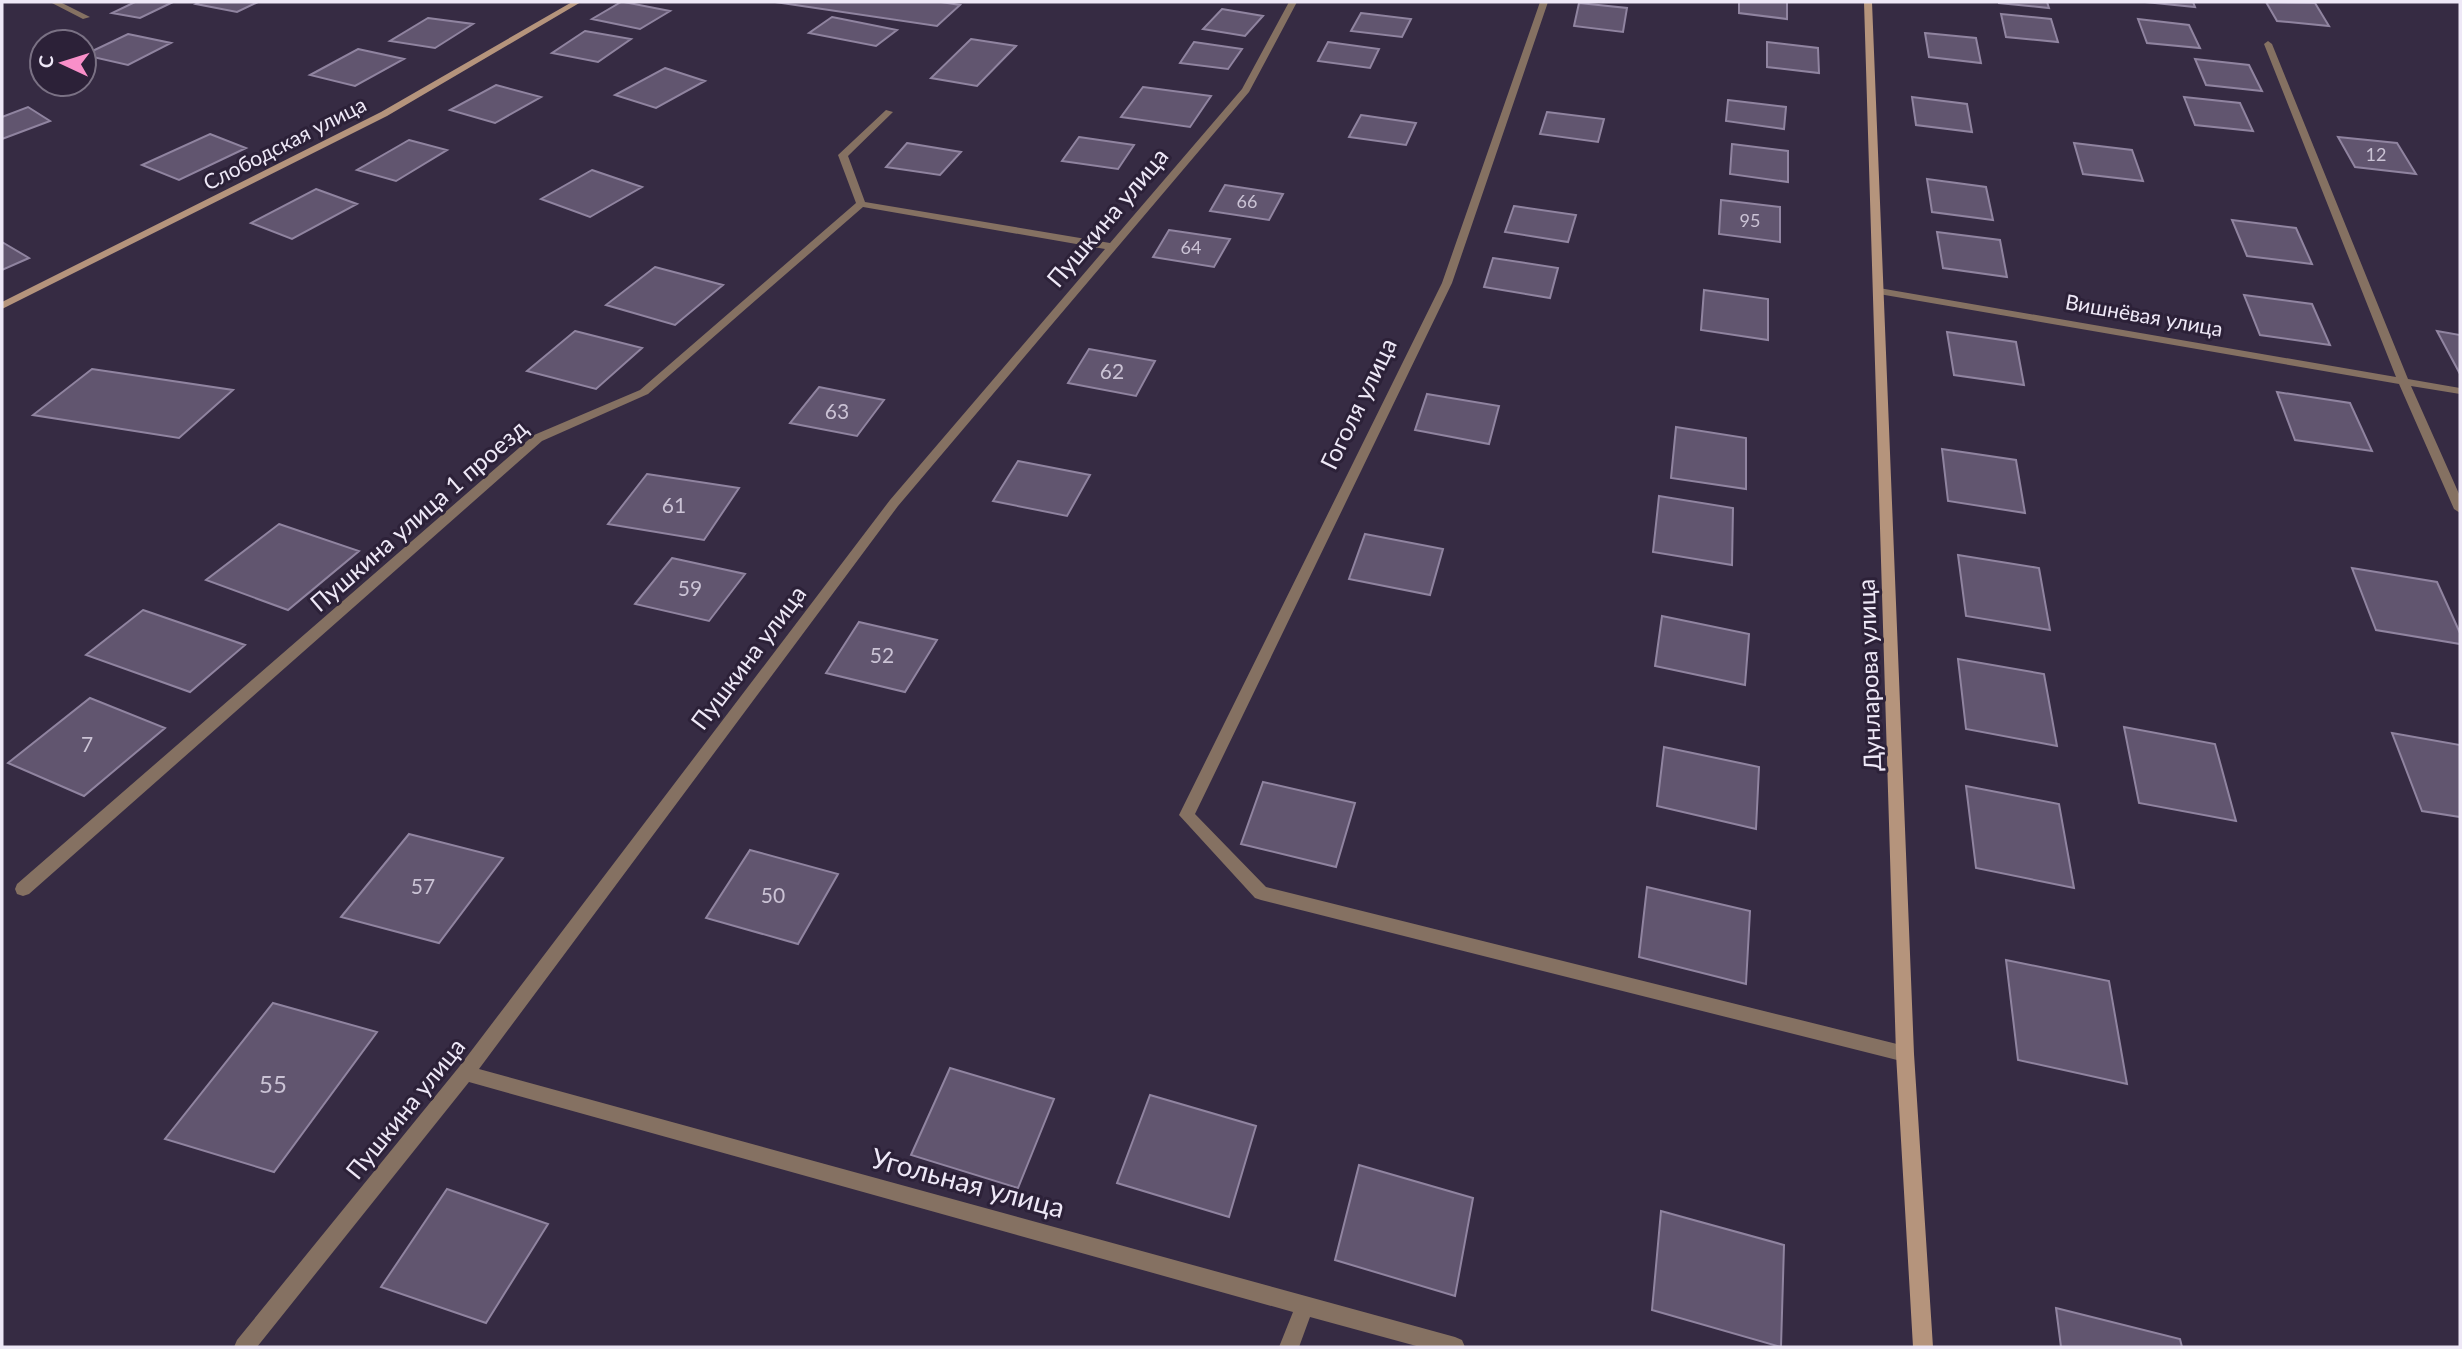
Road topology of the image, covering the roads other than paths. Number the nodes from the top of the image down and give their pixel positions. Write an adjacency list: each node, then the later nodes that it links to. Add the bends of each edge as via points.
1 (54, 2): 6 (street)
2 (577, 2): 12 (street, Слободская улица, via 384,114)
3 (1293, 2): 10 (street, Пушкина улица, via 1246,90)
4 (1544, 2): 17 (street, Гоголя улица, via 1447,282 1187,815 1261,893)
5 (1868, 2): 11 (street, Дунларова улица)
6 (86, 17)
7 (2268, 44): 13 (street)
8 (889, 112): 9 (street, via 843,155)
9 (861, 204): 10 (street); 16 (street, Пушкина улица 1 проезд, via 644,392 538,438)
10 (1113, 247): 18 (street, Пушкина улица, via 894,503)
11 (1879, 291): 13 (street, Вишнёвая улица); 17 (street, Дунларова улица)
12 (2, 306)
13 (2403, 380): 14 (street, Вишнёвая улица); 15 (street)
14 (2460, 391)
15 (2460, 509)
16 (23, 889)
17 (1905, 1055): 23 (street, Дунларова улица)
18 (466, 1073): 19 (street, Угольная улица); 20 (street, Пушкина улица)
19 (1305, 1305): 21 (street); 22 (street, Угольная улица)
20 (244, 1347)
21 (1289, 1347)
22 (1455, 1347)
23 (1923, 1347)

